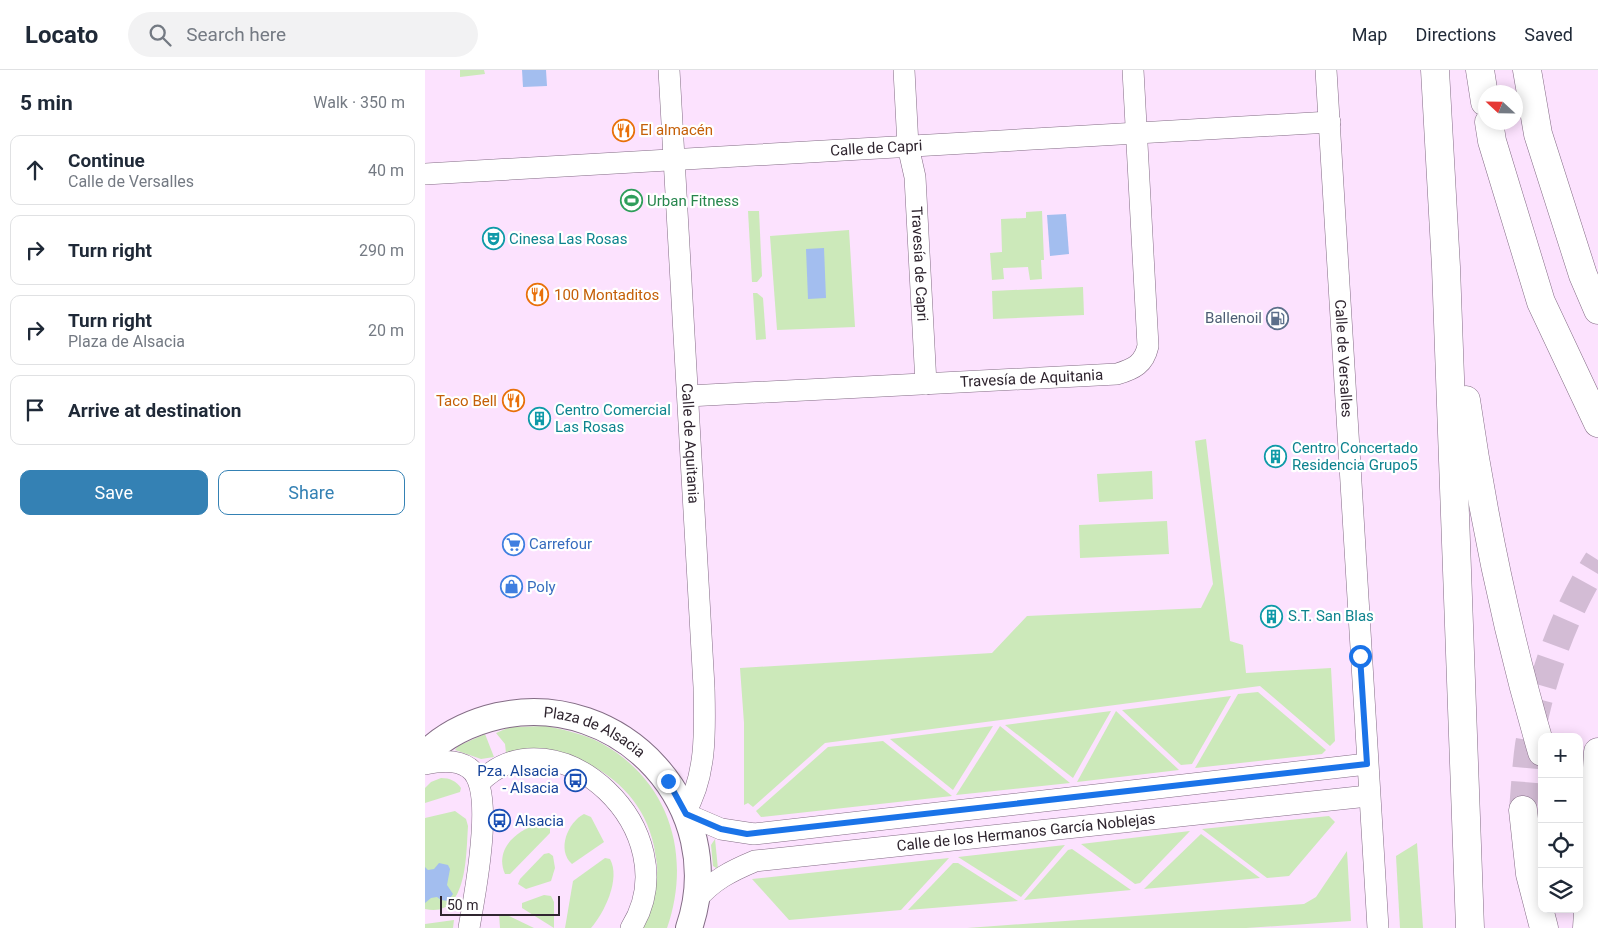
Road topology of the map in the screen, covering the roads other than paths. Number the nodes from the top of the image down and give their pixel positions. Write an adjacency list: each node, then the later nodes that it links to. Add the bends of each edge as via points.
1 (669, 70): 13 (street, Calle de Aquitania)
2 (904, 70): 12 (street, Travesía de Capri)
3 (1133, 70): 11 (street, Travesía de Aquitania)
4 (1326, 70): 9 (street, Calle de Versalles)
5 (1435, 70): 15 (highway)
6 (1480, 70): 8 (highway)
7 (1527, 70): 16 (highway, via 1538,134 1583,275)
8 (1482, 85)
9 (1330, 122): 11 (street, Calle de Capri); 24 (street, Calle de Versalles)
10 (1490, 130): 19 (highway, via 1541,302)
11 (1137, 134): 12 (street, Calle de Capri); 17 (street, Travesía de Aquitania, via 1148,346 1140,364 1133,370 1117,374)
12 (908, 146): 13 (street, Calle de Capri); 17 (street, Travesía de Capri, via 915,177)
13 (675, 160): 14 (street, Calle de Capri); 18 (street, Calle de Aquitania)
14 (425, 174)
15 (1445, 267): 20 (highway, via 1473,447 1518,671); 34 (highway)
16 (1598, 310)
17 (927, 384): 18 (street, Travesía de Aquitania)
18 (688, 396): 28 (street, Calle de Aquitania, via 705,717 700,767)
19 (1598, 423)
20 (1538, 738)
21 (1598, 752): 36 (highway)
22 (425, 754): 28 (main road, Plaza de Alsacia, via 458,731 485,719 512,713 566,715 592,722 639,749 668,781)
23 (425, 764): 25 (street, via 443,761 460,764 470,768)
24 (1367, 764): 26 (street, Calle de Versalles); 28 (street, Calle de los Hermanos García Noblejas, via 754,834 721,829)
25 (480, 782): 30 (street, via 483,820); 31 (street, via 503,763 541,760 579,771 611,794 635,827 645,862 644,894)
26 (1368, 796): 29 (street, Calle de los Hermanos García Noblejas, via 755,861 726,873); 33 (street, Calle de Versalles)
27 (1523, 810): 35 (highway, via 1530,874)
28 (685, 813): 29 (main road, Plaza de Alsacia, via 698,868)
29 (696, 900): 32 (main road, Plaza de Alsacia)
30 (469, 928)
31 (631, 928)
32 (689, 928)
33 (1378, 928)
34 (1470, 928)
35 (1544, 928)
36 (1587, 928)

